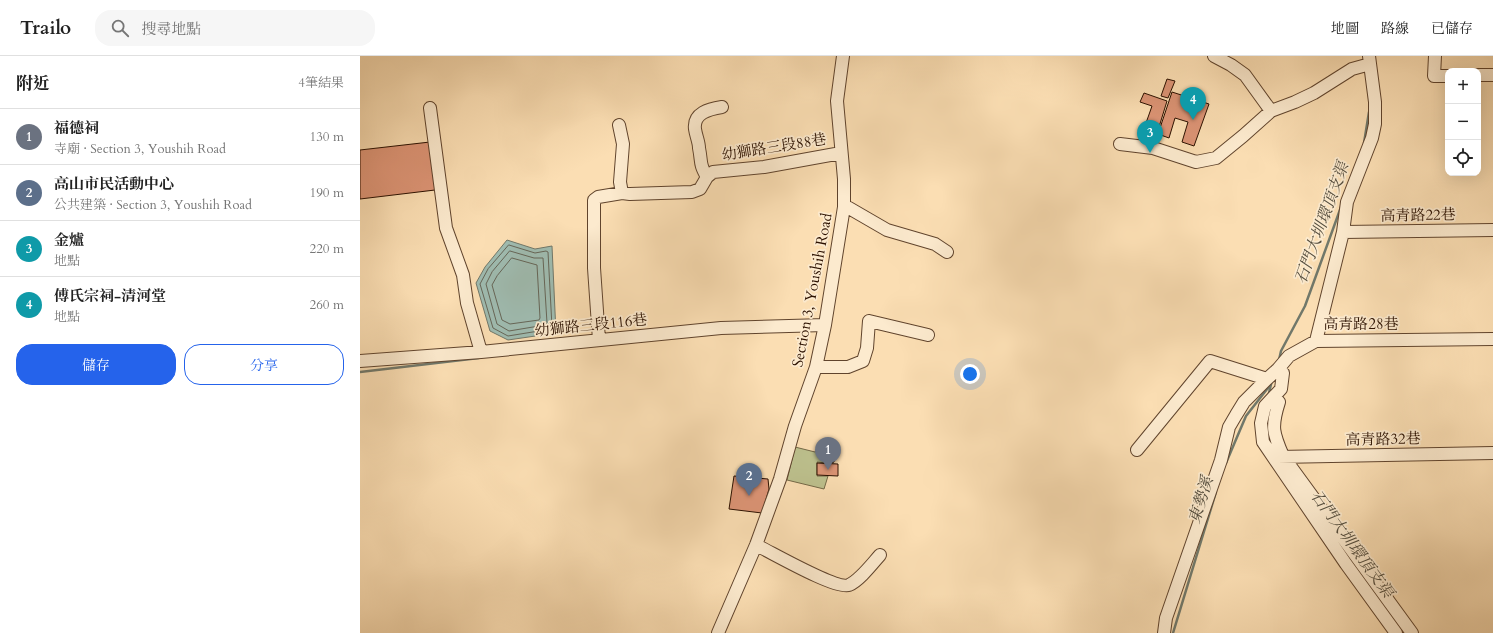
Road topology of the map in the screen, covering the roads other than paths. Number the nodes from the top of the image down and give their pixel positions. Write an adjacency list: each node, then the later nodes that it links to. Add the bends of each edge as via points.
1 (843, 56): 13 (street, Section 3, Youshih Road, via 837,102)
2 (1214, 56): 10 (street, via 1245,75)
3 (1435, 56): 7 (street, via 1434,76)
4 (1370, 60): 10 (street, via 1308,96); 18 (street, 高青路28巷, via 1375,124 1347,202)
5 (1481, 75): 6 (street)
6 (1493, 75)
7 (1445, 76)
8 (722, 107): 14 (street, via 703,112 695,123 700,148 700,165)
9 (430, 108): 25 (street, via 446,228 463,276)
10 (1271, 111): 12 (street, via 1216,158 1196,162 1153,148)
11 (619, 125): 15 (street, via 623,144 620,182)
12 (1120, 144)
13 (841, 153): 14 (street, 幼獅路三段88巷, via 764,167 713,172); 16 (street, Section 3, Youshih Road)
14 (707, 177): 15 (street, 幼獅路三段88巷, via 700,189 692,192)
15 (622, 193): 23 (street, 幼獅路三段88巷, via 594,200 594,268)
16 (844, 207): 19 (street, via 887,230 935,244); 20 (street, Section 3, Youshih Road)
17 (1493, 230): 18 (street, 高青路22巷)
18 (1343, 232): 24 (street, 高青路28巷)
19 (947, 252)
20 (825, 325): 23 (street, 幼獅路三段116巷, via 721,328); 27 (street, Section 3, Youshih Road)
21 (928, 335): 27 (street, via 868,321 867,348 863,361 848,367)
22 (1493, 339): 24 (street, 高青路28巷)
23 (599, 340): 25 (street, 幼獅路三段116巷)
24 (1316, 341): 28 (street, via 1289,356)
25 (480, 352): 26 (street, 幼獅路三段116巷)
26 (360, 361)
27 (816, 367): 34 (street, Section 3, Youshih Road)
28 (1278, 369): 29 (street); 33 (street, via 1283,373 1281,389 1265,406 1261,423 1263,442)
29 (1267, 379): 31 (street, via 1210,361); 37 (street, via 1244,402 1229,427 1221,460 1166,618)
30 (1279, 402): 33 (street, via 1273,420)
31 (1137, 450)
32 (1493, 453): 33 (street, 高青路32巷)
33 (1278, 457): 38 (street); 39 (street)
34 (756, 545): 35 (street, via 806,571 842,585 849,585 862,575); 36 (street, Section 3, Youshih Road)
35 (880, 555)
36 (718, 633)
37 (1164, 633)
38 (1396, 633)
39 (1412, 633)

